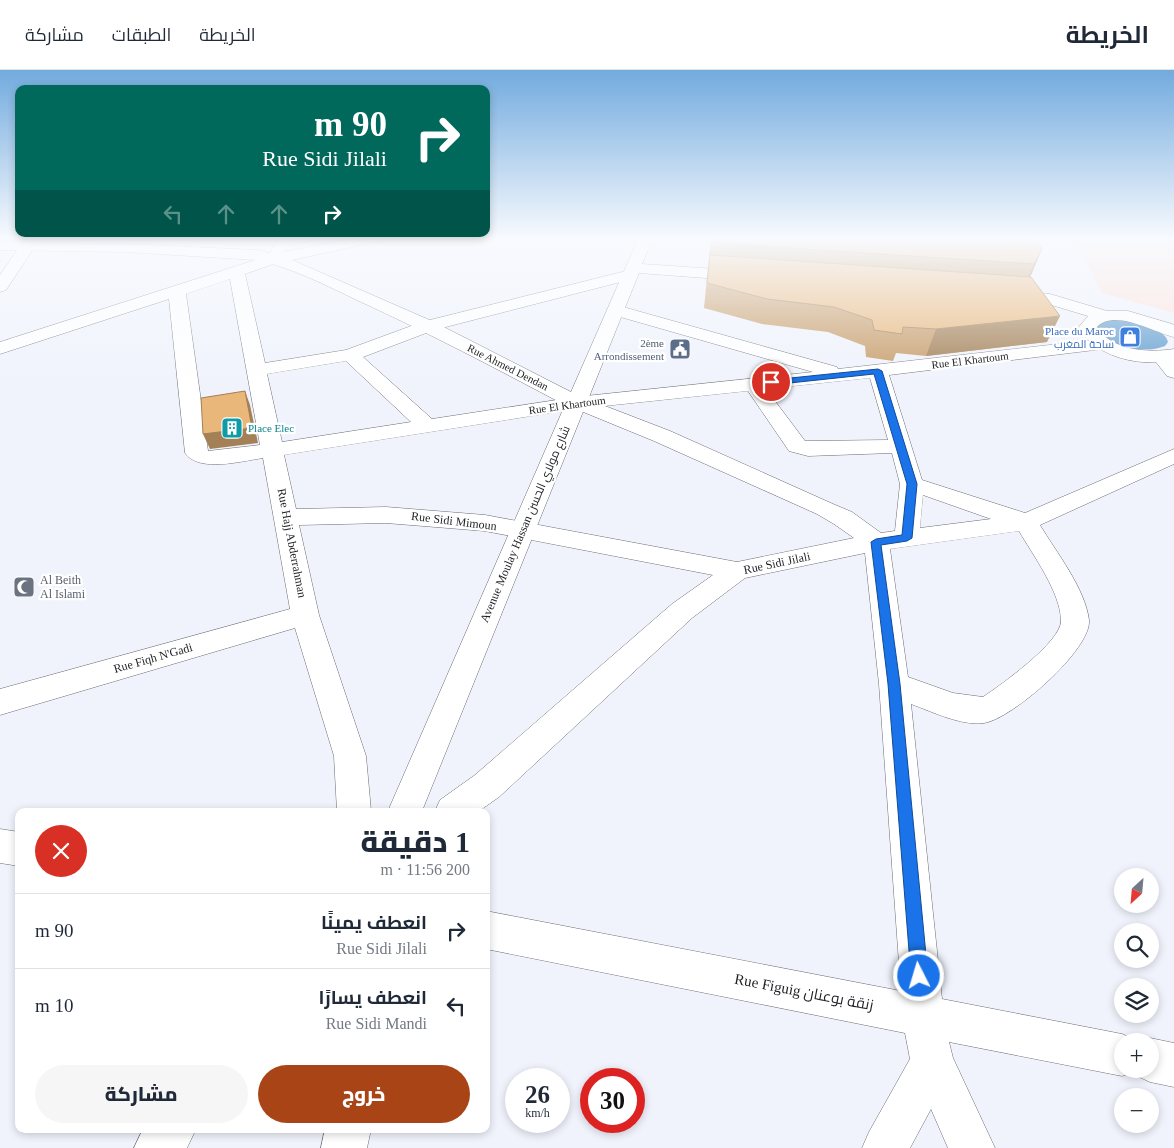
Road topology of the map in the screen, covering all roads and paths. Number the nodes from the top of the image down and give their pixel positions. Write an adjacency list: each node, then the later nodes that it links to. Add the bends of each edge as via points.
1 (191, 287): 6 (street)
2 (241, 287): 16 (street, Rue Hajj Abderrahman)
3 (343, 287): 10 (street, Rue Ahmed Dendan)
4 (572, 287): 10 (street)
5 (625, 287): 8 (street, Avenue Moulay Hassan شارع مولاي الحسن)
6 (177, 292): 13 (street); 24 (street, Rue El Khartoum, via 196,454 211,458)
7 (995, 294): 9 (street, via 1050,299)
8 (616, 310): 19 (street); 21 (street, Avenue Moulay Hassan شارع مولاي الحسن)
9 (1107, 316): 11 (street, via 1134,317); 12 (street, via 1090,321 1087,328 1091,336)
10 (428, 326): 14 (street); 21 (street, Rue Ahmed Dendan)
11 (1171, 330)
12 (1103, 344): 15 (street, via 1131,354); 17 (street, Rue El Khartoum)
13 (0, 348)
14 (350, 355): 16 (street); 22 (street)
15 (1167, 356): 18 (street)
16 (258, 370): 24 (street, Rue Hajj Abderrahman)
17 (878, 371): 19 (street, Rue El Khartoum); 23 (street)
18 (1174, 372)
19 (844, 374): 20 (street, Rue El Khartoum)
20 (753, 384): 21 (street, Rue El Khartoum); 23 (street, via 797,446 808,449)
21 (576, 403): 22 (street, Rue El Khartoum); 29 (street, Avenue Moulay Hassan شارع مولاي الحسن); 30 (street, Rue Ahmed Dendan, via 662,436)
22 (428, 426): 24 (street, Rue El Khartoum)
23 (900, 446): 26 (street)
24 (273, 450): 27 (street, Rue Hajj Abderrahman)
25 (1174, 456): 28 (street, Rue Sidi Jilali)
26 (912, 484): 28 (street); 30 (street)
27 (287, 517): 29 (street, Rue Sidi Mimoun, via 434,517); 32 (street, Rue Hajj Abderrahman)
28 (1026, 522): 30 (street, Rue Sidi Jilali); 33 (street, via 1070,600 1075,620 1072,636 1060,651 999,705 986,710 964,708)
29 (522, 531): 31 (street, Rue Sidi Mimoun); 36 (street, Avenue Moulay Hassan شارع مولاي الحسن)
30 (891, 540): 31 (street, Rue Sidi Jilali); 33 (street)
31 (737, 571): 37 (street, Rue Sidi Jilali, via 682,611 487,786)
32 (305, 615): 34 (street, Rue Fiqh N'Gadi); 35 (street, Rue Hajj Abderrahman, via 350,756)
33 (894, 684): 41 (street)
34 (0, 702)
35 (354, 808)
36 (406, 808)
37 (456, 808)
38 (0, 846): 39 (street)
39 (15, 848)
40 (490, 931): 41 (street, Rue Figuig زنقة بوعنان)
41 (922, 1015): 42 (street, Rue Figuig زنقة بوعنان); 43 (street)
42 (1114, 1053)
43 (932, 1062): 50 (street); 51 (street)
44 (1159, 1062): 45 (street)
45 (1174, 1065)
46 (169, 1133): 48 (street)
47 (347, 1133): 49 (street)
48 (156, 1148)
49 (344, 1148)
50 (885, 1148)
51 (972, 1148)

